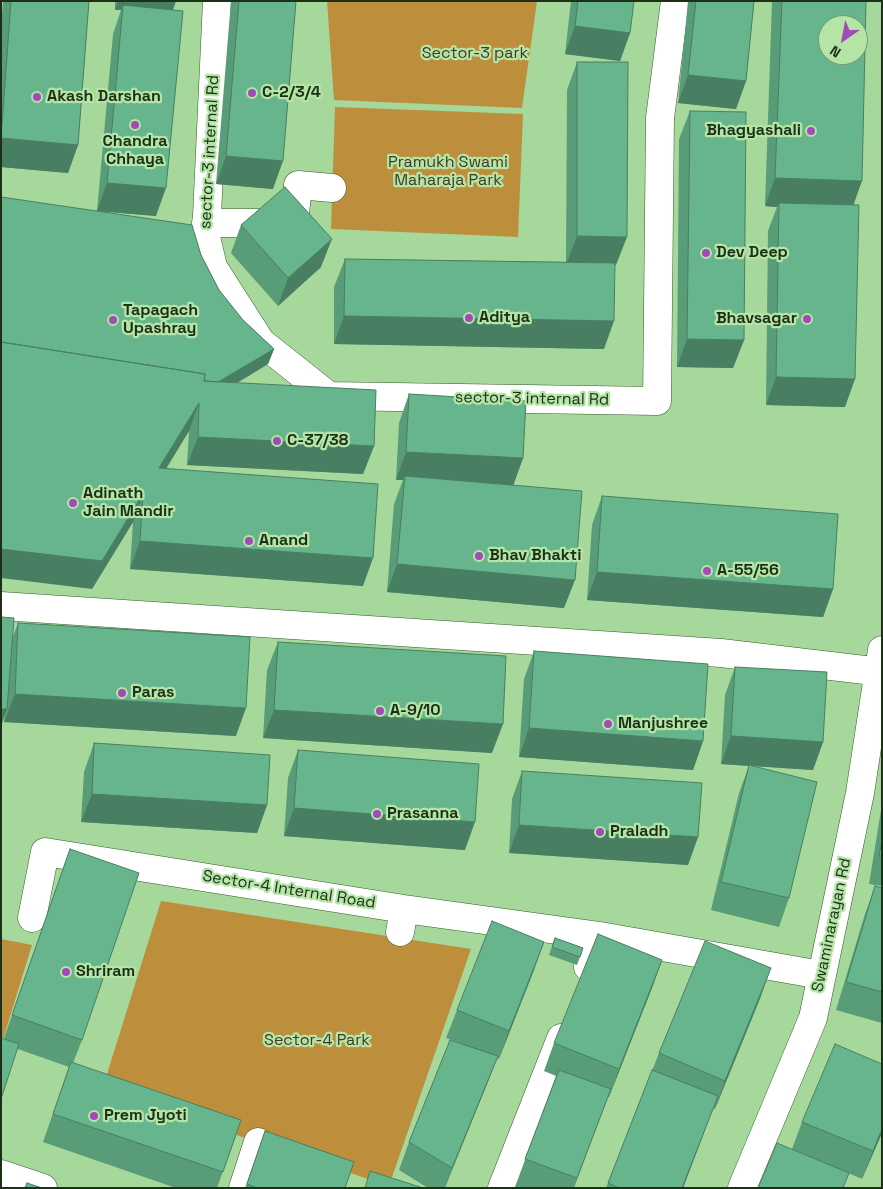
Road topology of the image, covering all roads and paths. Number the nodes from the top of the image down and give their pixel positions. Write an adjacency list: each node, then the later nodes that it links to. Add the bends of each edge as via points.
1 (217, 1): 4 (street, sector-3 internal Rd)
2 (675, 1): 4 (street, sector-3 internal Rd, via 660,118 657,401 329,396 261,342 212,267)
3 (332, 188): 4 (street, via 298,184 294,223)
4 (200, 231)
5 (1, 606): 6 (street)
6 (881, 665): 9 (street, Swaminarayan Rd, via 860,793)
7 (32, 918): 8 (street, Sector-4 Internal Road, via 45,852 402,920)
8 (600, 936): 9 (street, Sector-4 Internal Road); 14 (street)
9 (820, 975): 15 (street, Swaminarayan Rd, via 813,1018)
10 (258, 1142): 13 (street)
11 (1, 1174): 12 (street)
12 (42, 1188)
13 (243, 1188)
14 (502, 1188)
15 (742, 1188)

